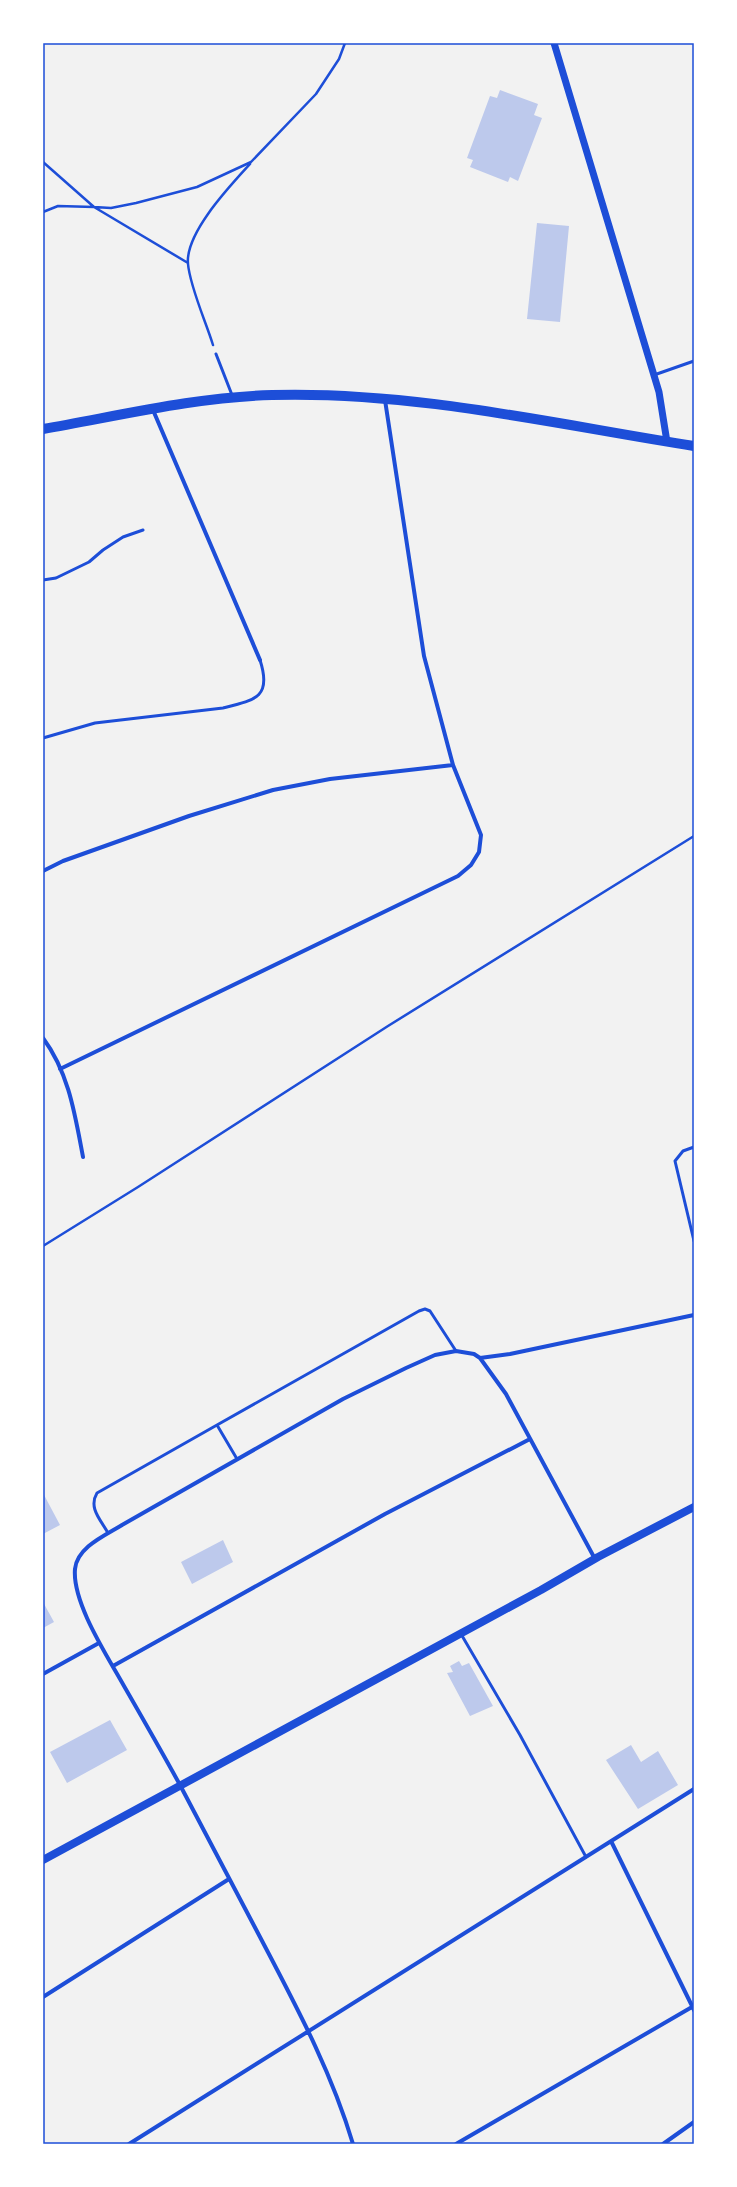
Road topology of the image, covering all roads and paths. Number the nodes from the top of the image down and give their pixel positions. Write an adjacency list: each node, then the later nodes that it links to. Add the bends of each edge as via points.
1 (345, 43): 4 (path, via 339,59 316,94)
2 (554, 43): 10 (street)
3 (43, 162): 5 (path)
4 (251, 162): 5 (path, via 197,187 111,208); 7 (path, via 200,226 189,249)
5 (94, 207): 6 (path, via 58,206); 7 (path)
6 (43, 212)
7 (188, 263): 8 (path)
8 (216, 354): 11 (lane)
9 (694, 361): 10 (lane)
10 (653, 376): 15 (street, via 659,392)
11 (233, 398): 12 (main road, via 271,395); 13 (main road)
12 (384, 398): 15 (main road, via 457,406); 21 (street, via 424,656)
13 (153, 410): 14 (main road); 19 (street)
14 (43, 429)
15 (667, 442): 16 (main road)
16 (694, 446)
17 (143, 530): 18 (lane, via 123,537 90,562 56,578)
18 (43, 580)
19 (260, 660): 20 (lane, via 265,675 264,687 254,698 240,704 95,723)
20 (43, 738)
21 (453, 766): 23 (street, via 330,779 273,790 63,861); 25 (street, via 481,835 479,852 471,865 458,876)
22 (694, 836): 29 (path, via 388,1026)
23 (43, 871)
24 (43, 1038): 25 (street, via 52,1050)
25 (60, 1069): 27 (street, via 69,1090)
26 (694, 1146): 28 (lane, via 683,1151 675,1161)
27 (83, 1157)
28 (694, 1242)
29 (43, 1246)
30 (694, 1315): 32 (street)
31 (456, 1351): 32 (street, via 474,1354); 33 (lane, via 430,1310 425,1309); 35 (street, via 435,1355 343,1399)
32 (480, 1358): 34 (street, via 506,1394)
33 (217, 1425): 35 (lane); 37 (lane, via 97,1493 93,1499 93,1507)
34 (530, 1439): 38 (street); 41 (street, via 385,1514)
35 (237, 1459): 37 (street)
36 (694, 1507): 38 (main road)
37 (108, 1533): 40 (street, via 90,1545 80,1556 75,1568 80,1601)
38 (595, 1559): 39 (main road)
39 (460, 1632): 43 (main road); 46 (lane, via 520,1735)
40 (99, 1643): 41 (street); 42 (street)
41 (113, 1666): 43 (street)
42 (43, 1674)
43 (180, 1785): 47 (main road); 48 (street)
44 (694, 1789): 45 (street)
45 (611, 1841): 46 (street); 50 (street)
46 (586, 1857): 51 (street)
47 (43, 1860)
48 (229, 1879): 49 (street); 51 (street)
49 (43, 1997)
50 (693, 2008): 56 (street)
51 (310, 2032): 53 (street, via 337,2096); 54 (street)
52 (694, 2122): 57 (street)
53 (352, 2142): 55 (street)
54 (129, 2144)
55 (347, 2144)
56 (456, 2144)
57 (663, 2144)

